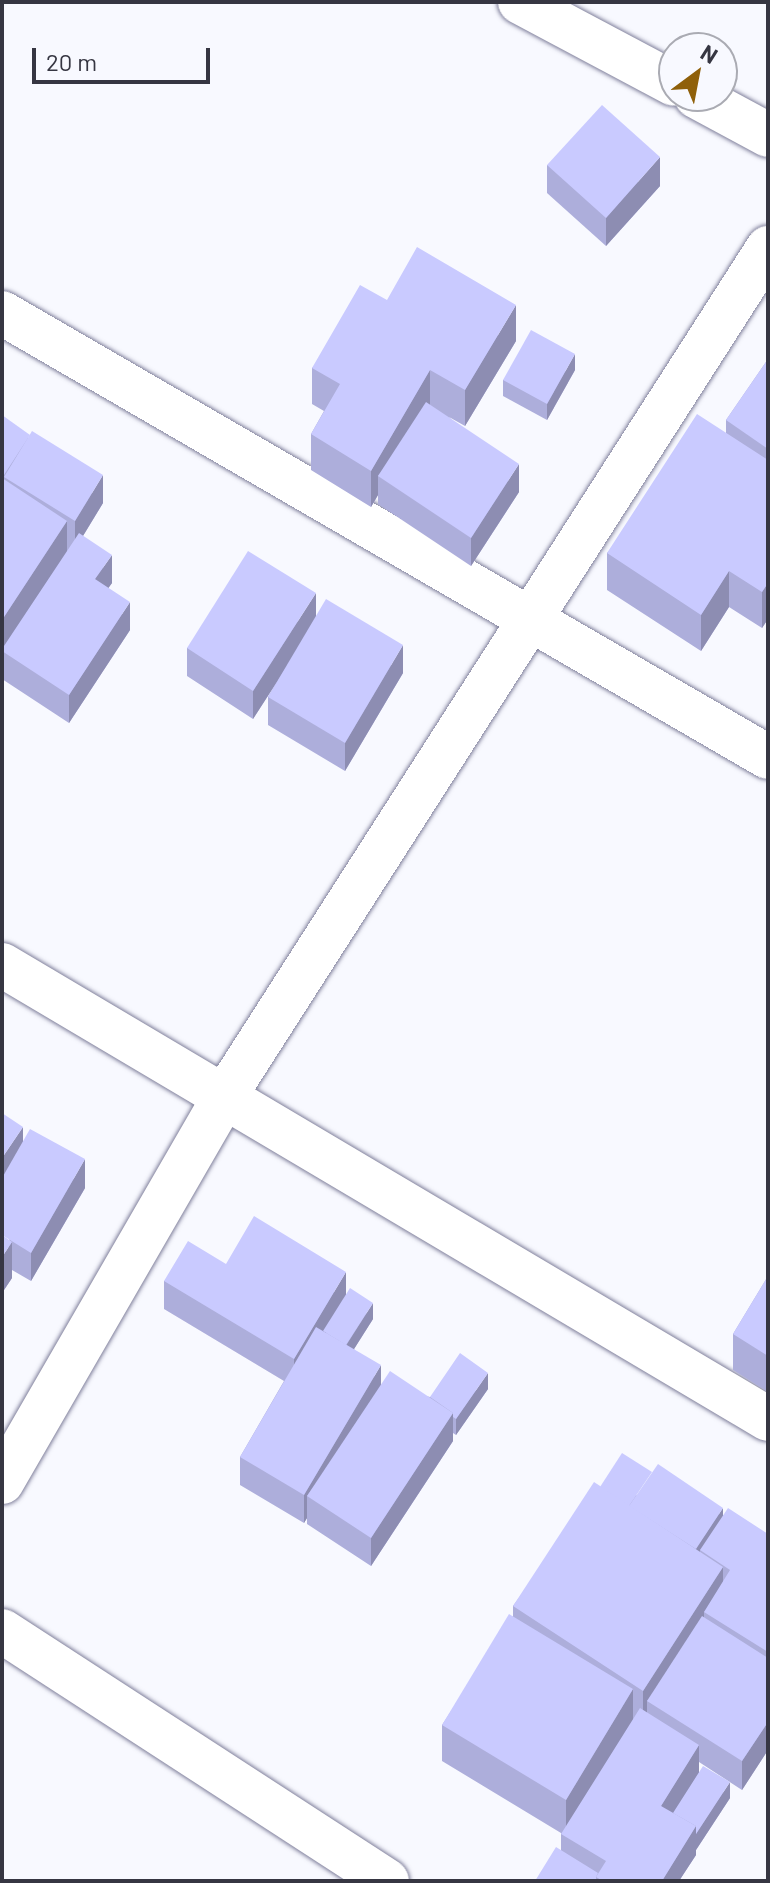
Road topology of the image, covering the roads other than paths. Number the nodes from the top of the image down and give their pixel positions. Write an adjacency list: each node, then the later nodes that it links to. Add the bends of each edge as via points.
1 (520, 2): 2 (street)
2 (658, 75)
3 (726, 112): 4 (street)
4 (768, 135)
5 (768, 248): 7 (street)
6 (2, 313): 7 (street)
7 (534, 621): 8 (street); 10 (street)
8 (768, 757)
9 (2, 965): 10 (street)
10 (226, 1094): 11 (street); 12 (street)
11 (768, 1419)
12 (2, 1482)
13 (2, 1631): 14 (street)
14 (387, 1881)

